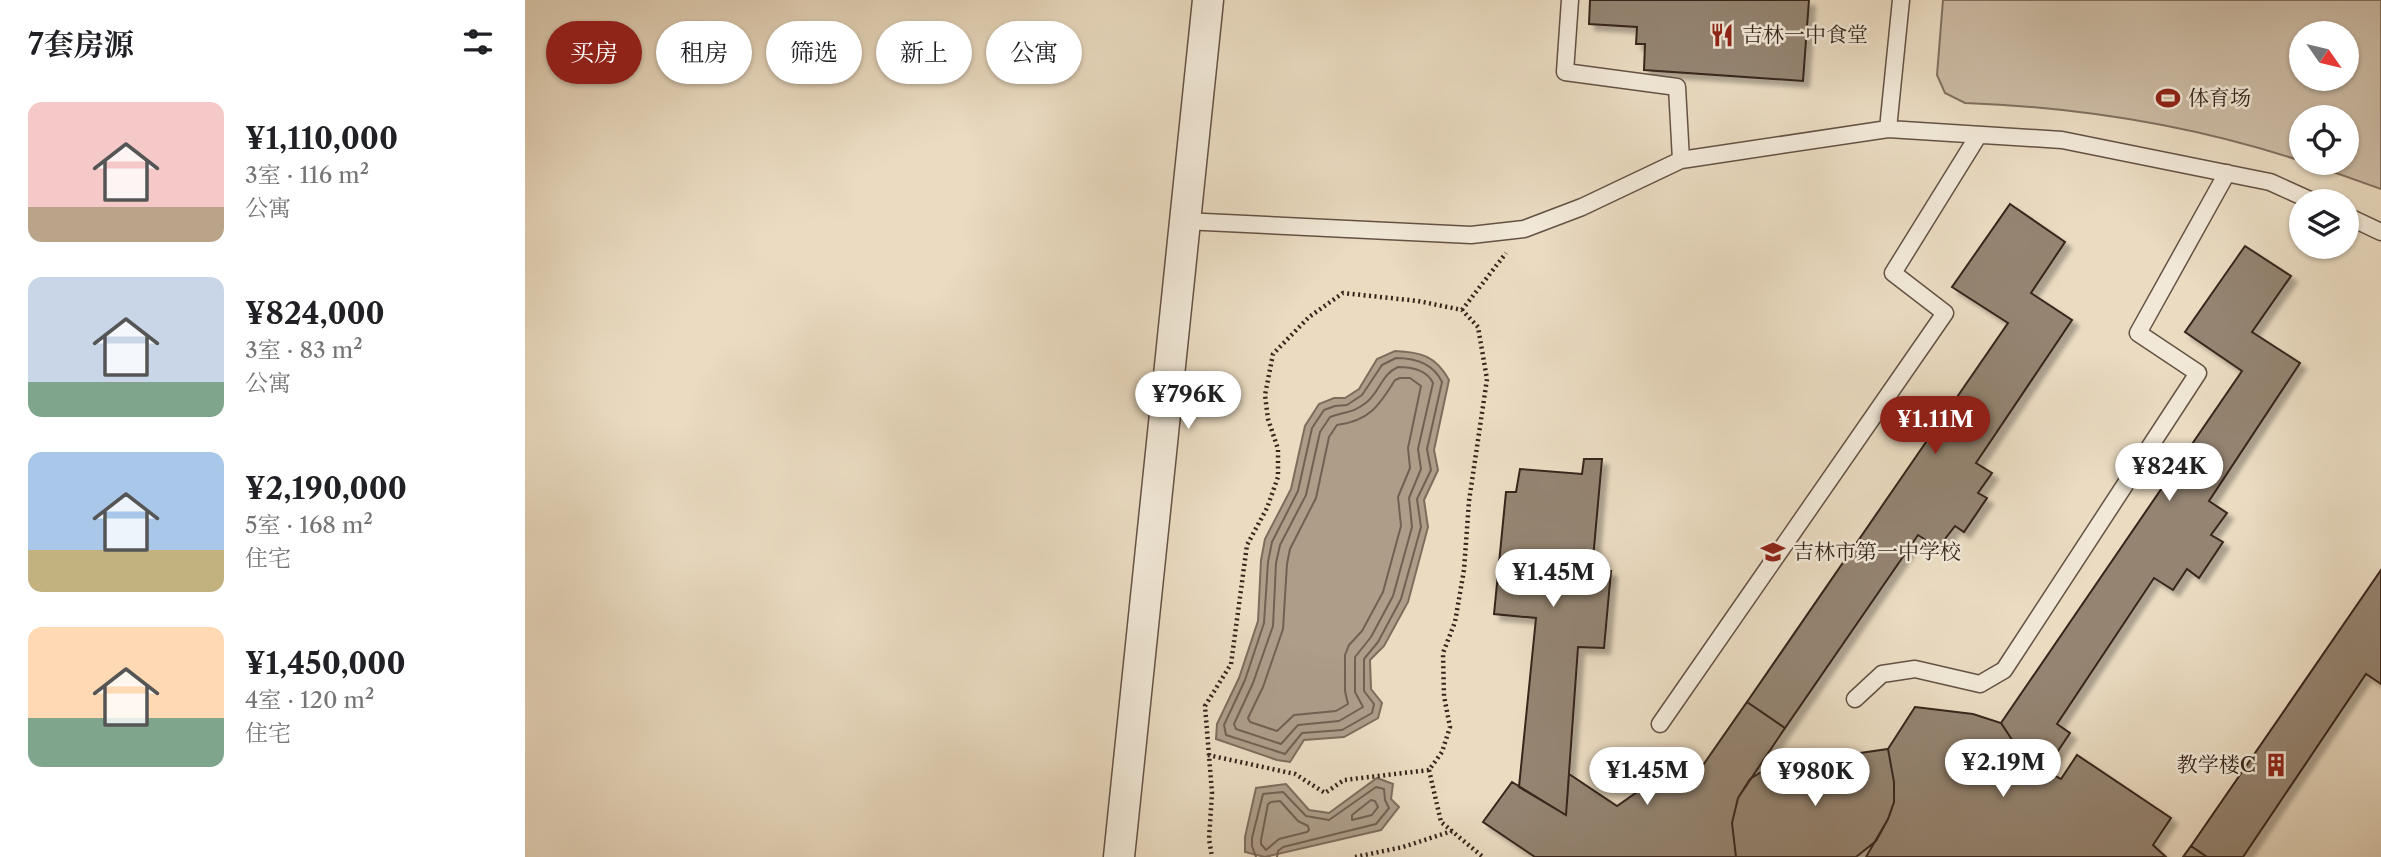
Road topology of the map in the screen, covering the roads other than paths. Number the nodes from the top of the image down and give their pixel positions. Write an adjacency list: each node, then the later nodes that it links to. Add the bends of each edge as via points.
1 (1208, 0): 9 (street)
2 (1570, 0): 6 (lane, via 1565,72 1677,87)
3 (1901, 0): 4 (lane)
4 (1888, 129): 5 (lane); 6 (lane)
5 (1978, 136): 7 (lane, via 2062,140); 13 (lane, via 1893,273 1945,313)
6 (1681, 160): 9 (lane, via 1524,229 1471,235)
7 (2227, 173): 8 (lane); 12 (lane, via 2138,333 2198,373 2004,670 1980,684 1915,669 1882,674)
8 (2289, 191)
9 (1184, 221): 14 (street)
10 (2359, 222): 11 (lane)
11 (2381, 232)
12 (1855, 699)
13 (1660, 724)
14 (1119, 857)

